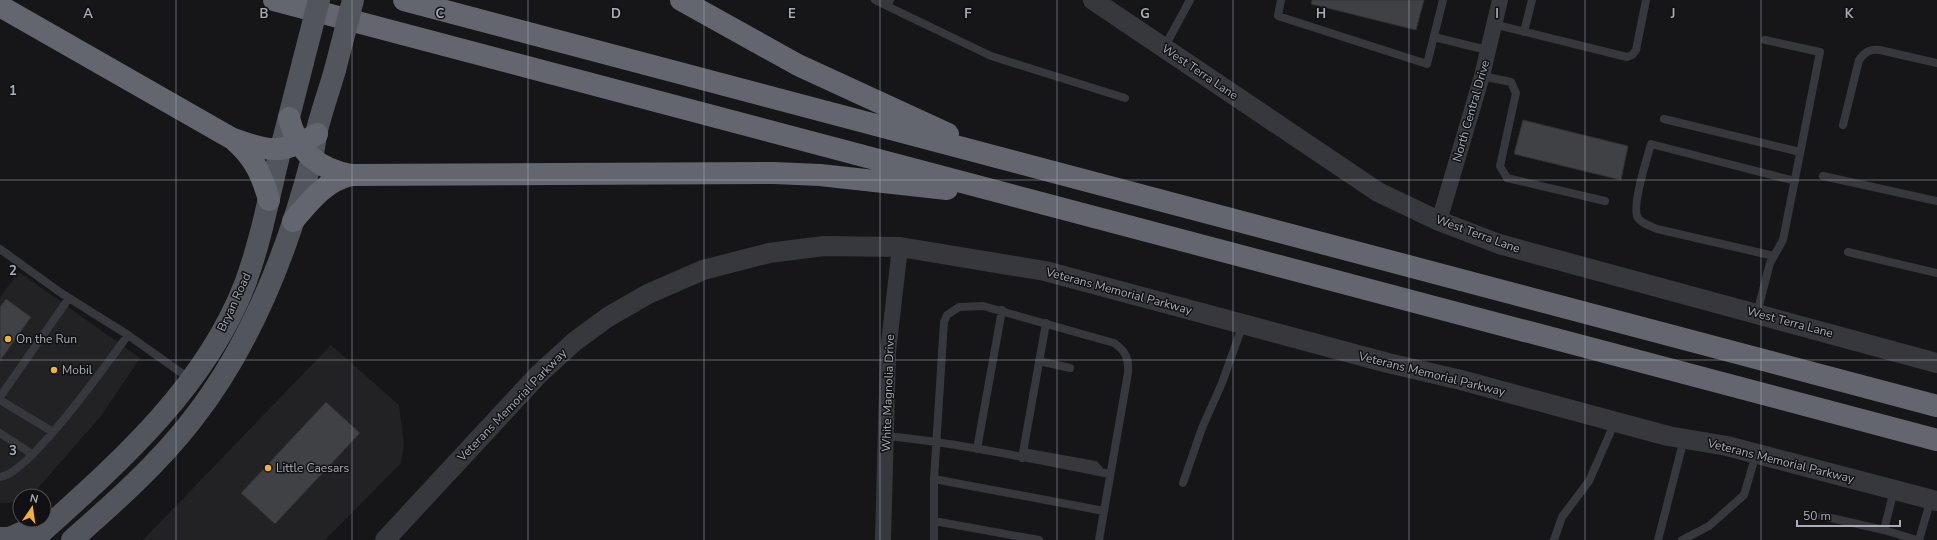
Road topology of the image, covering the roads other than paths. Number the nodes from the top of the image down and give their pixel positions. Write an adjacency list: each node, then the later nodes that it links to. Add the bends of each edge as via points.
1 (274, 0): 35 (highway)
2 (319, 0): 25 (main road, bridge)
3 (353, 0): 29 (main road, Bryan Road, bridge, via 335,70)
4 (404, 0): 31 (highway)
5 (681, 0): 31 (highway, via 798,65 938,130)
6 (875, 0): 14 (lane)
7 (1093, 0): 20 (street, West Terra Lane)
8 (1190, 0): 20 (lane)
9 (1281, 0): 18 (lane, via 1278,16 1426,64)
10 (1443, 0): 18 (lane)
11 (1500, 0): 16 (street, North Central Drive)
12 (1532, 0): 17 (lane)
13 (1646, 0): 17 (lane, via 1636,50 1627,57)
14 (889, 3): 24 (lane, via 991,56)
15 (0, 6): 28 (highway)
16 (1493, 24): 17 (lane); 21 (street, North Central Drive)
17 (1524, 32)
18 (1434, 37): 21 (lane)
19 (1765, 40): 30 (lane, via 1820,52)
20 (1164, 48): 40 (street, West Terra Lane, via 1378,192)
21 (1487, 50): 23 (street, North Central Drive)
22 (1937, 63): 27 (lane, via 1880,50 1864,53 1859,60)
23 (1482, 76): 37 (lane, via 1511,82 1516,93 1500,166 1507,178); 40 (street, North Central Drive)
24 (1125, 98)
25 (288, 118): 29 (highway, via 292,134)
26 (1664, 119): 30 (lane)
27 (1843, 125)
28 (231, 138): 29 (highway, via 250,146); 36 (highway, via 245,149 254,162)
29 (302, 147): 32 (highway, via 325,167); 36 (main road, Bryan Road); 39 (main road, Bryan Road)
30 (1800, 152): 34 (lane)
31 (1027, 166): 57 (highway)
32 (352, 175): 35 (highway, via 774,173); 39 (highway, via 338,178 324,188)
33 (1823, 176): 38 (lane)
34 (1795, 181): 44 (lane, via 1783,240); 44 (lane, via 1651,144 1635,207 1637,218 1657,229)
35 (1004, 193): 63 (highway)
36 (269, 200): 55 (main road, Bryan Road, via 260,238 244,285 222,330)
37 (1605, 201)
38 (1937, 201)
39 (293, 221): 82 (main road, Bryan Road, via 268,288 246,334 200,409 143,476)
40 (1439, 221): 48 (street, West Terra Lane, via 1499,244)
41 (900, 247): 50 (street, Veterans Memorial Parkway, via 1045,271); 61 (street, White Magnolia Drive, via 888,352); 83 (street, Veterans Memorial Parkway, via 824,246 769,253 703,270 627,305 590,329 557,356)
42 (0, 249): 46 (lane)
43 (1848, 252): 45 (lane)
44 (1774, 256): 48 (lane)
45 (1937, 273)
46 (69, 298): 51 (lane); 56 (lane)
47 (1002, 310): 49 (lane); 64 (lane, via 969,306 959,307 947,315 944,322); 65 (lane)
48 (1757, 313): 53 (street, West Terra Lane)
49 (1046, 323): 52 (lane); 69 (lane, via 1114,343 1122,348 1129,361)
50 (1243, 324): 58 (street, Veterans Memorial Parkway); 72 (lane)
51 (128, 334): 55 (lane); 59 (lane)
52 (1039, 361): 54 (lane); 68 (lane)
53 (1937, 363)
54 (1070, 368)
55 (190, 379): 76 (main road, Bryan Road, via 148,432)
56 (0, 399): 59 (lane)
57 (1937, 406)
58 (1615, 422): 62 (street, Veterans Memorial Parkway); 88 (lane, via 1589,481 1562,517)
59 (53, 432): 66 (lane)
60 (0, 433): 66 (lane)
61 (886, 436): 64 (lane); 84 (street, White Magnolia Drive)
62 (1684, 438): 67 (street, Veterans Memorial Parkway); 89 (lane)
63 (1937, 440)
64 (936, 442): 65 (lane); 71 (lane)
65 (977, 449): 68 (lane)
66 (32, 454): 70 (lane, via 4,477)
67 (1756, 454): 73 (street, Veterans Memorial Parkway); 90 (lane, via 1744,495 1709,526)
68 (1023, 455): 69 (lane)
69 (1110, 474): 75 (lane)
70 (0, 477)
71 (934, 479): 75 (lane); 78 (lane)
72 (1183, 483)
73 (1894, 490): 74 (street, Veterans Memorial Parkway); 79 (lane)
74 (1934, 500): 91 (lane)
75 (1104, 511): 87 (lane)
76 (60, 516): 80 (main road, via 9,538); 81 (main road, Bryan Road)
77 (1822, 516): 79 (lane)
78 (934, 521): 85 (lane); 86 (lane)
79 (1884, 530): 91 (lane)
80 (0, 538)
81 (33, 540)
82 (72, 540)
83 (385, 540)
84 (883, 540)
85 (934, 540)
86 (1039, 540)
87 (1099, 540)
88 (1554, 540)
89 (1658, 540)
90 (1682, 540)
91 (1918, 540)

